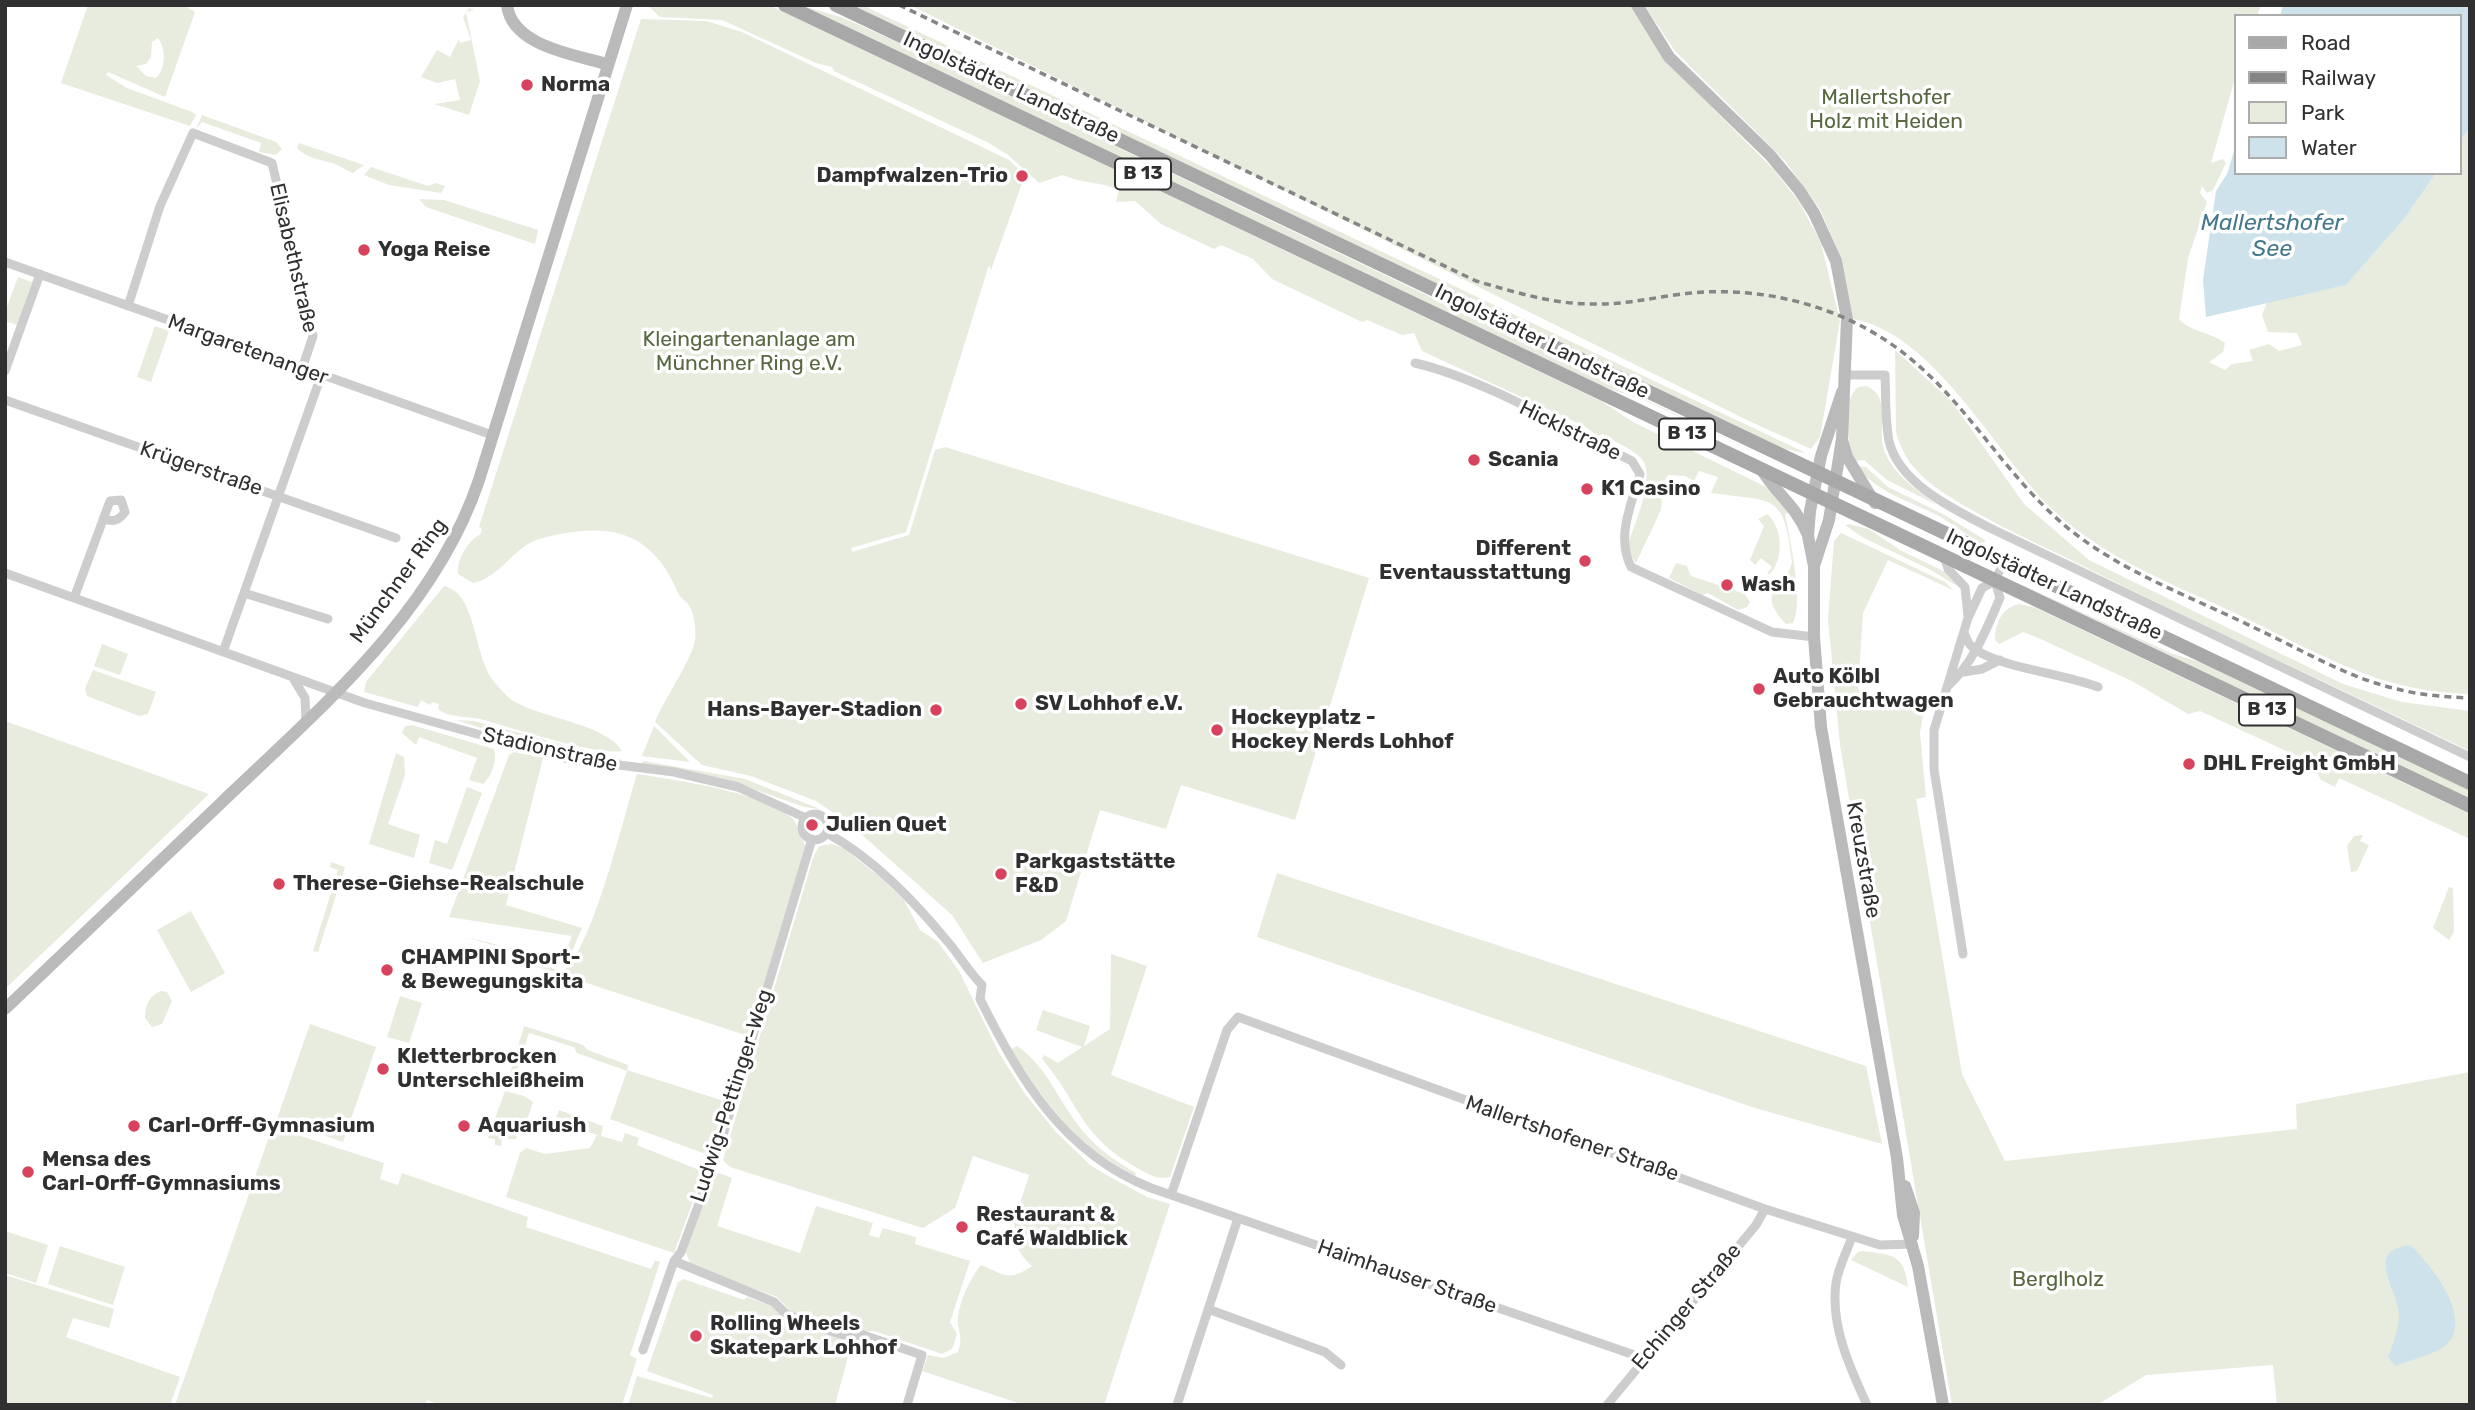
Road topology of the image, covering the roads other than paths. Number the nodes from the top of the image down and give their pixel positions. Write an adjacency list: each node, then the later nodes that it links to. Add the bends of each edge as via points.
1 (507, 5): 6 (main road, via 513,24 528,38)
2 (626, 5): 6 (main road, Münchner Ring)
3 (785, 5): 19 (main road, Ingolstädter Landstraße / B 13)
4 (836, 5): 20 (main road, Ingolstädter Landstraße / B 13)
5 (1637, 5): 13 (main road, via 1670,57 1770,155 1814,213 1836,261 1847,319)
6 (606, 64): 17 (main road, Münchner Ring)
7 (5, 262): 8 (street, Margaretenanger)
8 (40, 274): 9 (street, Margaretenanger); 12 (street)
9 (128, 306): 11 (street, Margaretenanger); 11 (street, Elisabethstraße, via 160,206 193,133 272,163 313,336)
10 (1415, 363): 39 (street, Hicklstraße, via 1478,386 1632,461 1640,474 1623,551 1632,568 1772,632)
11 (302, 369): 14 (street, Margaretenanger)
12 (5, 372)
13 (1843, 375): 15 (main road); 50 (street, Ingolstädter Landstraße, via 1885,375 1889,440 1897,460 1944,502)
14 (321, 376): 17 (street, Margaretenanger); 23 (street)
15 (1842, 392): 18 (main road); 20 (main road, Kreuzstraße)
16 (5, 400): 23 (street, Krügerstraße)
17 (492, 435): 48 (main road, Münchner Ring, via 466,520 445,558 377,648)
18 (1842, 439): 21 (main road, Kreuzstraße); 24 (main road, via 1847,457)
19 (1762, 470): 22 (main road, Ingolstädter Landstraße / B 13); 27 (main road, Kreuzstraße, via 1797,510)
20 (1818, 472): 21 (main road, Ingolstädter Landstraße / B 13); 22 (main road, Kreuzstraße)
21 (1835, 482): 24 (main road, Ingolstädter Landstraße / B 13); 25 (main road, Kreuzstraße)
22 (1813, 495): 25 (main road, Ingolstädter Landstraße / B 13); 27 (main road, Kreuzstraße)
23 (277, 496): 28 (street, Krügerstraße); 34 (street)
24 (1875, 503): 30 (main road, Ingolstädter Landstraße / B 13)
25 (1832, 504): 29 (main road, Ingolstädter Landstraße / B 13); 31 (main road, Kreuzstraße)
26 (103, 519): 35 (street)
27 (1808, 536): 31 (main road, Kreuzstraße)
28 (396, 538)
29 (1944, 556): 33 (main road, Ingolstädter Landstraße / B 13); 36 (street, via 1948,569 1965,587)
30 (2004, 561): 33 (street); 51 (main road, Ingolstädter Landstraße / B 13)
31 (1814, 566): 39 (main road, Kreuzstraße)
32 (5, 573): 35 (street, Stadionstraße)
33 (1995, 581): 36 (street, via 1982,588); 40 (street, via 2000,598); 52 (main road, Ingolstädter Landstraße / B 13)
34 (244, 593): 37 (street); 41 (street)
35 (74, 598): 41 (street, Stadionstraße)
36 (1968, 618): 38 (street)
37 (328, 619)
38 (1964, 633): 40 (street); 43 (street)
39 (1814, 637): 62 (main road, Kreuzstraße, via 1821,727 1896,1158 1914,1213)
40 (1976, 651): 42 (street); 44 (street)
41 (223, 652): 45 (street, Stadionstraße)
42 (2000, 660): 44 (street); 47 (street)
43 (1953, 663): 44 (street); 46 (street)
44 (1964, 672): 46 (street)
45 (293, 678): 48 (street, Stadionstraße); 49 (street, via 305,698)
46 (1948, 686): 56 (street, via 1934,730 1934,769)
47 (2098, 687)
48 (335, 693): 49 (main road, Münchner Ring); 53 (street, Stadionstraße, via 564,758 674,772 738,787)
49 (306, 721): 57 (main road, Münchner Ring)
50 (2470, 757)
51 (2470, 783)
52 (2470, 806)
53 (806, 818): 54 (street, Stadionstraße, via 822,816 828,823); 55 (street, via 803,830)
54 (827, 833): 55 (street); 58 (street, Stadionstraße, via 891,881 950,944 982,985 980,999 1002,1043 1059,1128 1105,1166)
55 (812, 839): 63 (street, Ludwig-Pettinger-Weg, via 718,1152)
56 (1964, 954)
57 (5, 1009)
58 (1171, 1195): 59 (street, Mallertshofener Straße, via 1227,1030 1234,1019 1241,1018); 60 (street, Haimhauser Straße)
59 (1765, 1209): 61 (street, Mallertshofener Straße); 66 (street, Echinger Straße)
60 (1238, 1218): 64 (street); 66 (street, Haimhauser Straße)
61 (1852, 1237): 62 (street, Mallertshofener Straße, via 1880,1245); 71 (street, via 1836,1282 1835,1302 1845,1358)
62 (1913, 1244): 72 (main road, Kreuzstraße)
63 (674, 1261): 65 (street, Ludwig-Pettinger-Weg); 68 (street, via 774,1302 786,1314 818,1327 853,1338 863,1335 922,1355)
64 (1208, 1309): 67 (street, via 1325,1352); 69 (street)
65 (643, 1350)
66 (1643, 1358): 70 (street, Echinger Straße)
67 (1341, 1365)
68 (907, 1405)
69 (1177, 1405)
70 (1607, 1405)
71 (1867, 1405)
72 (1942, 1405)

